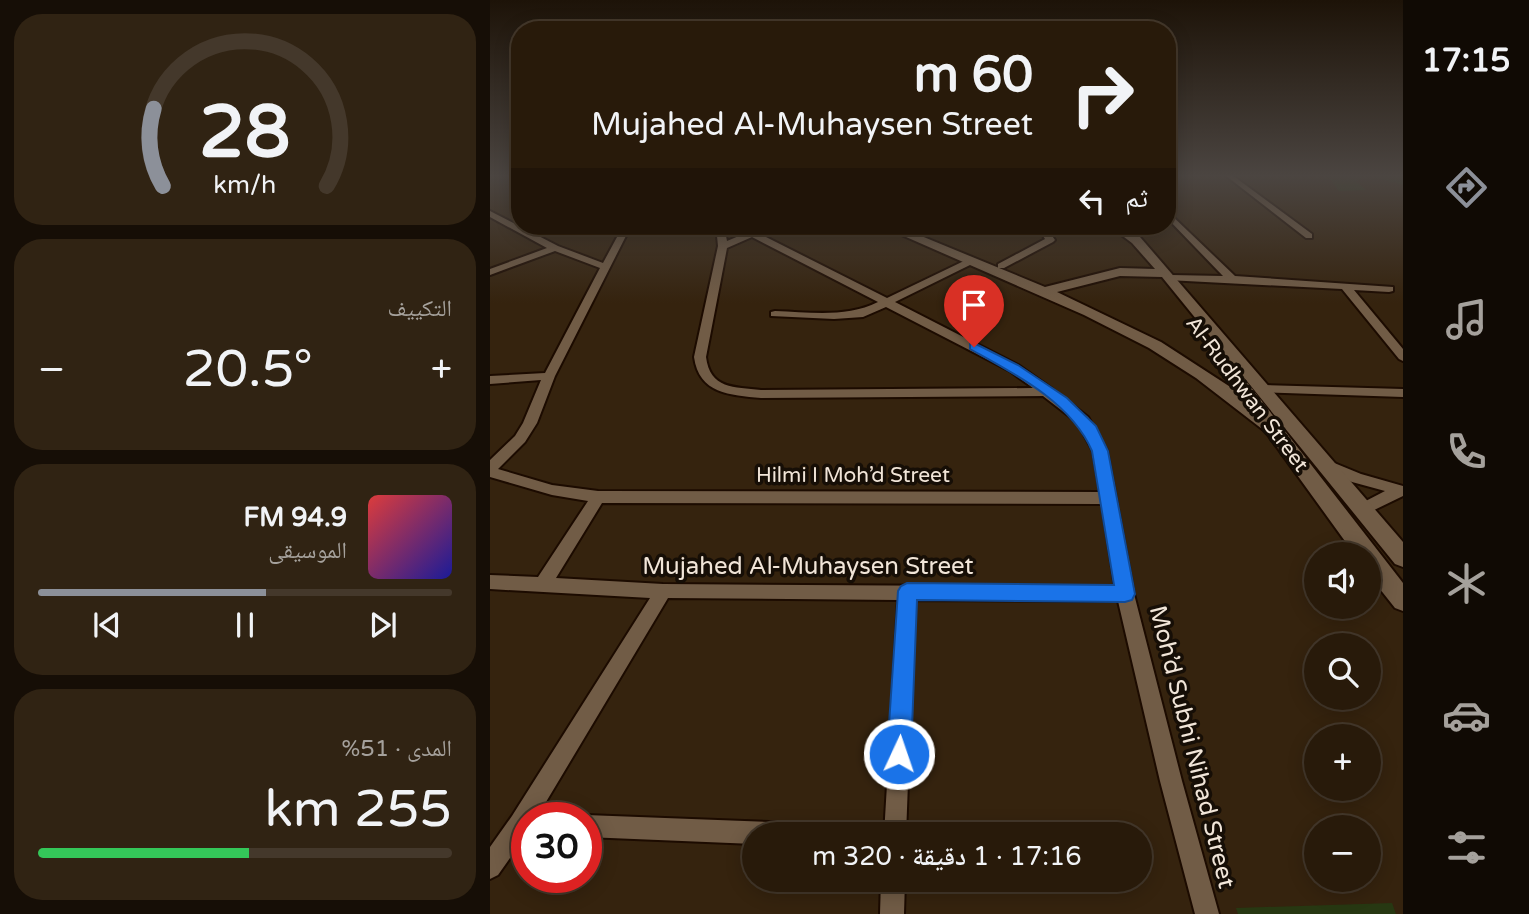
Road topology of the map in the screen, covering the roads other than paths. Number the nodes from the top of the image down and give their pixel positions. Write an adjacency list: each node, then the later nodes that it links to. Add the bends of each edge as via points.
1 (1285, 218): 12 (street)
2 (1176, 222): 20 (street)
3 (533, 235): 14 (street)
4 (623, 235): 17 (street)
5 (721, 235): 13 (street)
6 (748, 235): 13 (street)
7 (756, 235): 24 (street)
8 (908, 235): 15 (main road)
9 (927, 235): 16 (main road)
10 (1047, 235): 16 (street, via 1050,240)
11 (1128, 235): 19 (main road, Al-Rudhwan Street)
12 (1309, 236)
13 (723, 246): 30 (street, via 700,369 710,382 725,389 761,394)
14 (555, 248): 17 (street); 18 (street)
15 (969, 262): 23 (main road); 24 (street)
16 (1001, 266): 23 (main road)
17 (607, 267): 27 (street)
18 (490, 272)
19 (1166, 276): 20 (street); 23 (main road, via 1101,280); 29 (main road, Al-Rudhwan Street); 32 (main road, Al-Rudhwan Street)
20 (1232, 279): 21 (street)
21 (1346, 287): 22 (street); 26 (street)
22 (1389, 289)
23 (1053, 293): 32 (main road, via 1209,378)
24 (888, 304): 25 (street, via 855,315); 30 (street, Moh’d Subhi Nihad Street, via 992,355)
25 (775, 314)
26 (1403, 357)
27 (549, 376): 28 (street); 34 (street, via 520,439)
28 (490, 380)
29 (1263, 389): 31 (street); 33 (main road, Al-Rudhwan Street)
30 (1049, 392): 37 (street, Moh’d Subhi Nihad Street, via 1090,429 1100,451)
31 (1403, 393)
32 (1276, 431): 39 (main road, Al-Rudhwan Street)
33 (1327, 466): 35 (street); 38 (main road, Al-Rudhwan Street)
34 (490, 470): 36 (street, Hilmi I Moh’d Street, via 552,490)
35 (1401, 491): 38 (street)
36 (598, 497): 37 (street, Hilmi I Moh’d Street); 43 (street)
37 (1109, 498): 46 (street, Moh’d Subhi Nihad Street)
38 (1363, 509): 40 (main road, Al-Rudhwan Street)
39 (1358, 542)
40 (1403, 558)
41 (1381, 572): 47 (main road, Al-Rudhwan Street)
42 (490, 582): 43 (street, Mujahed Al-Muhaysen Street)
43 (544, 583): 44 (street, Mujahed Al-Muhaysen Street)
44 (663, 591): 45 (street, Mujahed Al-Muhaysen Street); 48 (street)
45 (907, 591): 46 (street, Mujahed Al-Muhaysen Street); 49 (street)
46 (1125, 594): 56 (street, Moh’d Subhi Nihad Street)
47 (1403, 601)
48 (536, 802)
49 (896, 822)
50 (602, 827): 51 (street)
51 (742, 832)
52 (511, 840): 53 (street)
53 (490, 867)
54 (893, 892): 55 (street)
55 (892, 914)
56 (1207, 914)

